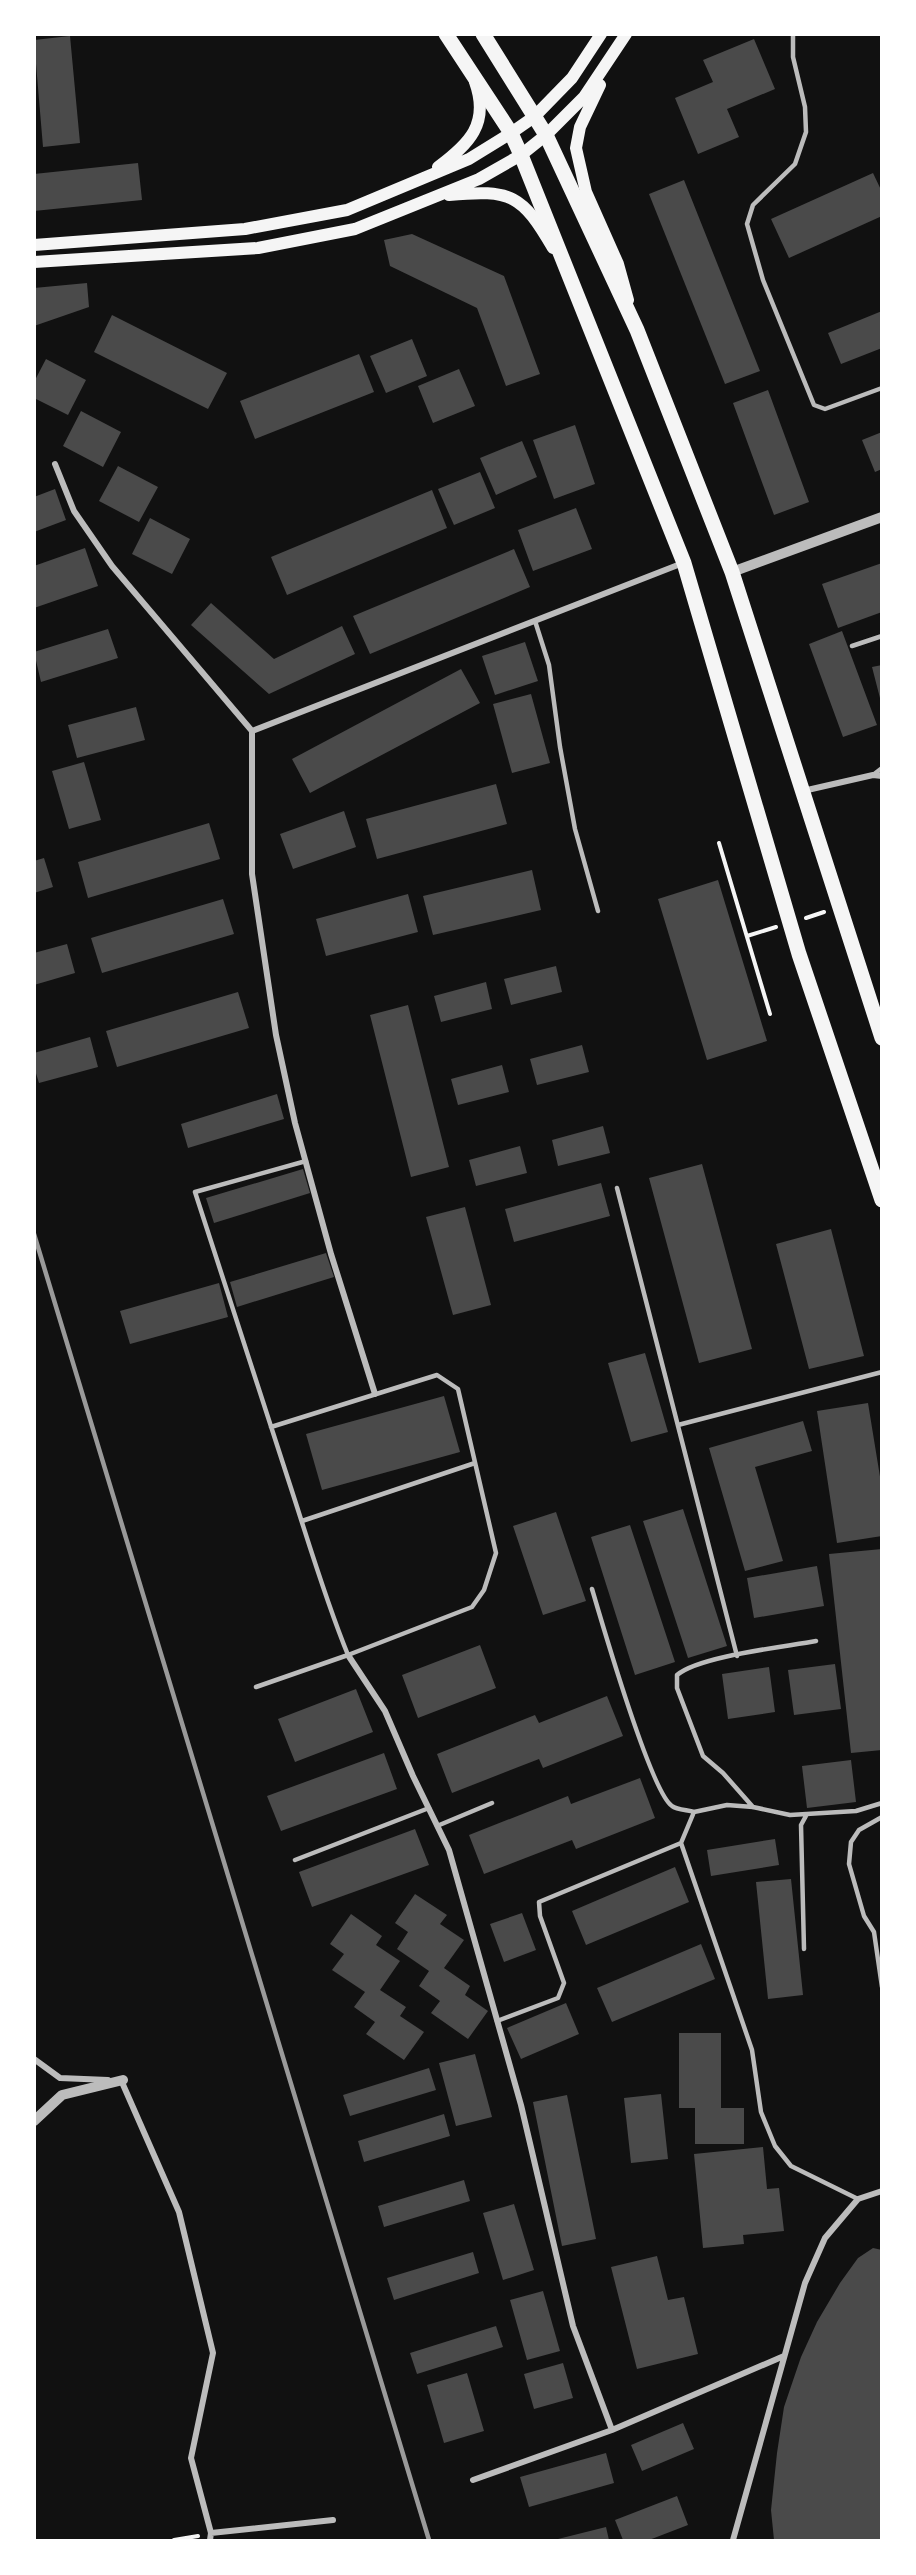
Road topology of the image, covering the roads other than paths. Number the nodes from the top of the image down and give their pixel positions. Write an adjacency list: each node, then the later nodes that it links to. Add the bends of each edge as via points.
1 (446, 34): 6 (main road)
2 (483, 34): 7 (main road)
3 (601, 34): 7 (main road, via 572,78)
4 (626, 34): 9 (main road, via 584,97); 16 (main road, via 589,105 576,148 586,192 618,264)
5 (793, 34): 17 (lane, via 793,57 805,107 806,132 795,164 753,205 747,224 764,280 814,405 825,409)
6 (471, 73): 8 (main road); 11 (main road, via 478,93 475,131 464,148)
7 (534, 117): 8 (main road); 9 (main road)
8 (511, 134): 10 (main road); 11 (main road, via 469,159)
9 (546, 135): 10 (main road); 16 (main road)
10 (521, 155): 12 (main road, via 479,179); 15 (main road)
11 (423, 178): 13 (main road, via 347,210 245,229)
12 (436, 196): 14 (main road, via 355,229 258,248); 15 (main road, via 479,192 510,197 532,213)
13 (34, 245)
14 (34, 262)
15 (588, 318): 20 (main road)
16 (637, 330): 21 (main road)
17 (882, 388)
18 (55, 464): 25 (street, via 74,511 112,567)
19 (882, 517): 21 (street)
20 (684, 563): 22 (street); 34 (main road, via 799,954)
21 (732, 572): 29 (main road)
22 (535, 621): 25 (street); 30 (lane, via 549,665 575,829)
23 (882, 636): 24 (lane)
24 (852, 646)
25 (252, 731): 32 (street, via 252,874 276,1035)
26 (882, 768): 27 (lane)
27 (873, 775): 28 (street); 29 (street)
28 (882, 776)
29 (802, 791): 31 (main road)
30 (598, 911)
31 (882, 1038)
32 (306, 1161): 36 (street); 38 (lane, via 195,1192)
33 (617, 1188): 37 (lane)
34 (882, 1200)
35 (882, 1372): 37 (lane)
36 (375, 1394): 38 (lane); 39 (lane, via 437,1375 458,1389)
37 (678, 1425): 44 (lane)
38 (271, 1427): 40 (lane)
39 (475, 1463): 40 (lane); 43 (lane, via 496,1553 484,1590 472,1607)
40 (302, 1521): 43 (lane)
41 (592, 1589): 50 (lane, via 624,1693 661,1792 672,1806)
42 (816, 1641): 44 (lane)
43 (348, 1655): 45 (lane); 49 (street, via 385,1710)
44 (737, 1656): 48 (lane, via 685,1668 677,1675 677,1688 703,1756)
45 (256, 1687)
46 (492, 1803): 53 (lane)
47 (882, 1803): 51 (lane, via 856,1811)
48 (753, 1807): 50 (lane, via 727,1804); 51 (lane, via 790,1815)
49 (429, 1808): 53 (street); 55 (lane)
50 (694, 1812): 54 (lane)
51 (807, 1814): 56 (lane, via 801,1825)
52 (882, 1817): 57 (lane, via 859,1830 851,1842 849,1864 864,1916 874,1932)
53 (437, 1826): 58 (street, via 450,1850)
54 (681, 1843): 58 (lane, via 539,1902 540,1916 564,1983 558,1998); 63 (lane, via 752,2050 760,2112 774,2146 791,2166)
55 (295, 1860)
56 (804, 1948)
57 (882, 1987)
58 (497, 2021): 65 (street, via 573,2326)
59 (34, 2060): 60 (street, via 60,2078)
60 (123, 2080): 61 (street, via 62,2095); 68 (street, via 179,2212 213,2353 191,2458)
61 (34, 2121)
62 (882, 2191): 63 (street)
63 (858, 2199): 64 (street, via 825,2238 805,2283)
64 (784, 2356): 65 (street); 69 (street)
65 (612, 2430): 66 (street)
66 (473, 2480)
67 (333, 2520): 68 (street)
68 (211, 2537)
69 (733, 2541)

